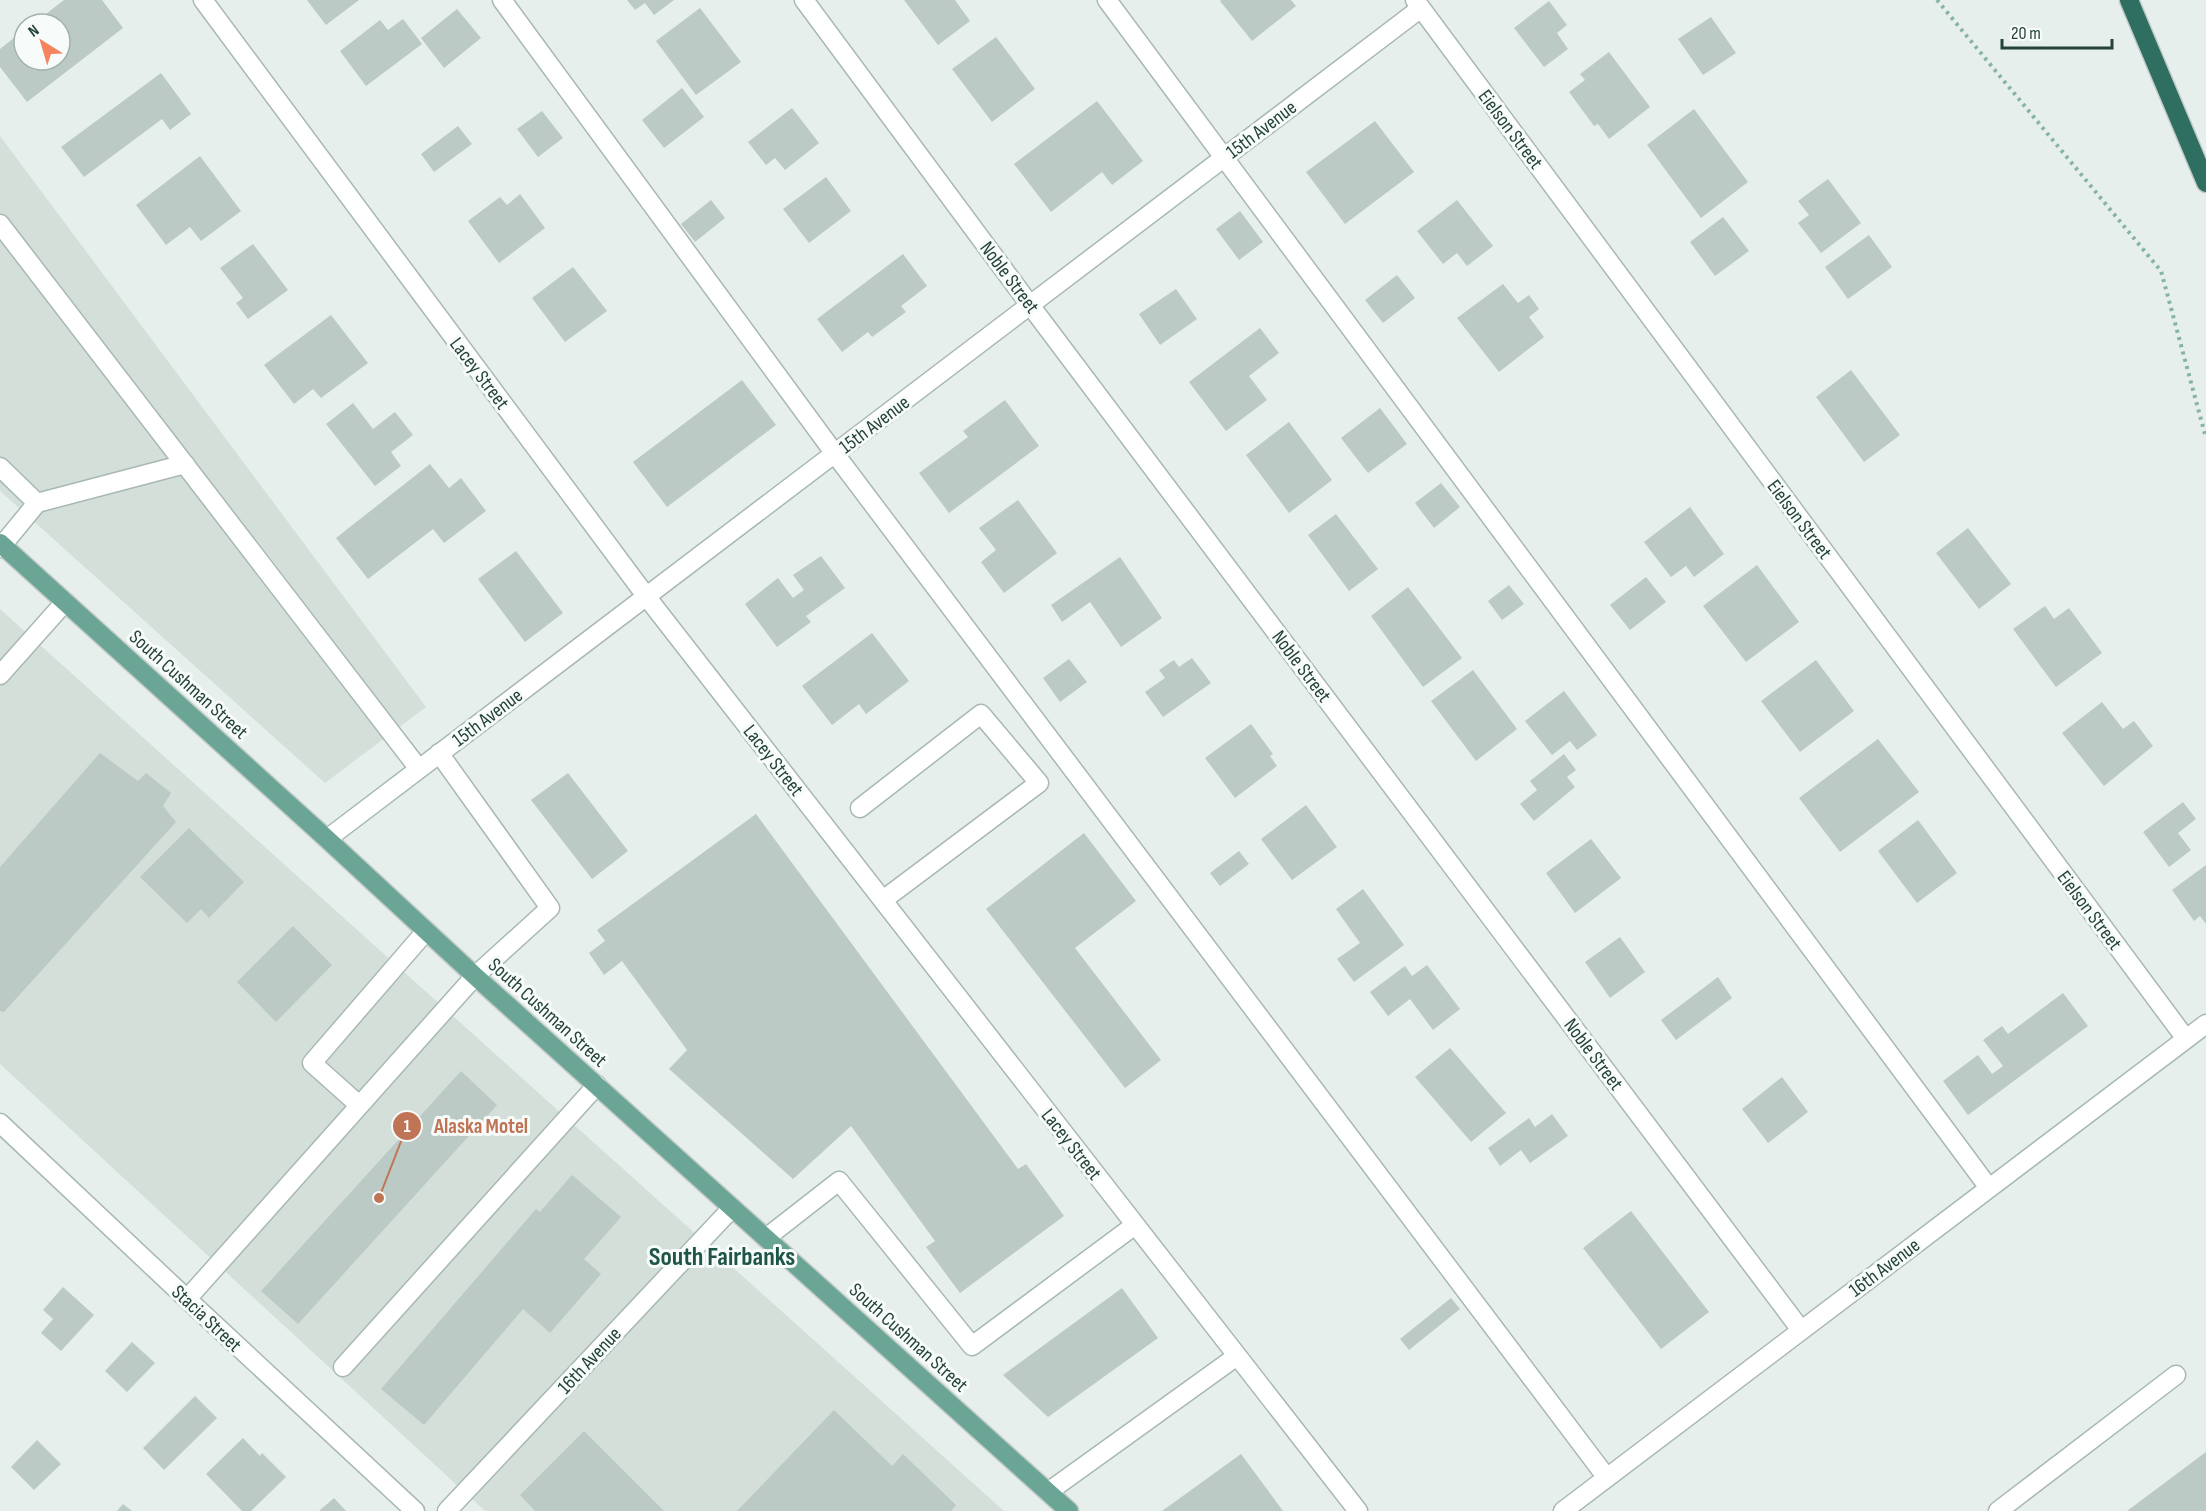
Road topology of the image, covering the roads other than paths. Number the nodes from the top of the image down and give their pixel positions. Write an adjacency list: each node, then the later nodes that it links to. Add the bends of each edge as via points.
1 (203, 0): 16 (street, Lacey Street)
2 (502, 0): 11 (street)
3 (804, 0): 10 (street, Noble Street)
4 (1107, 0): 7 (street)
5 (2129, 0): 8 (highway)
6 (1418, 4): 7 (street, 15th Avenue); 27 (street, Eielson Street)
7 (1224, 157): 10 (street, 15th Avenue); 31 (street)
8 (2206, 183)
9 (0, 224): 12 (street)
10 (1030, 305): 11 (street, 15th Avenue); 36 (street, Noble Street)
11 (835, 454): 16 (street, 15th Avenue); 40 (street)
12 (184, 464): 14 (street); 20 (street)
13 (0, 467): 14 (street)
14 (37, 503): 15 (street)
15 (1, 545): 17 (main road, South Cushman Street)
16 (646, 596): 19 (street, 15th Avenue); 23 (street, Lacey Street)
17 (65, 602): 18 (street); 22 (main road, South Cushman Street)
18 (0, 675)
19 (439, 753): 20 (street, 15th Avenue); 25 (street, via 550,908)
20 (419, 768): 22 (street, 15th Avenue)
21 (860, 808): 23 (street, via 981,714 1039,783)
22 (327, 838): 24 (main road, South Cushman Street)
23 (883, 900): 33 (street, Lacey Street)
24 (426, 931): 25 (main road, South Cushman Street); 29 (street, via 312,1063)
25 (475, 976): 28 (main road, South Cushman Street); 29 (street)
26 (2206, 1024): 27 (street, 16th Avenue)
27 (2186, 1039): 31 (street, 16th Avenue)
28 (597, 1085): 32 (main road, South Cushman Street); 38 (street)
29 (359, 1105): 35 (street)
30 (0, 1123): 35 (street, Stacia Street)
31 (1989, 1188): 36 (street, 16th Avenue)
32 (732, 1208): 34 (main road, South Cushman Street); 43 (street, 16th Avenue)
33 (1135, 1225): 34 (street, via 972,1346 839,1181); 37 (street, Lacey Street)
34 (766, 1238): 41 (main road, South Cushman Street)
35 (187, 1299): 42 (street, Stacia Street)
36 (1802, 1330): 40 (street, 16th Avenue)
37 (1237, 1356): 41 (street); 45 (street, Lacey Street)
38 (343, 1367)
39 (2176, 1375): 47 (street)
40 (1606, 1478): 46 (street, 16th Avenue)
41 (1048, 1492): 44 (main road, South Cushman Street)
42 (415, 1511)
43 (447, 1511)
44 (1069, 1511)
45 (1358, 1511)
46 (1563, 1511)
47 (1998, 1511)

